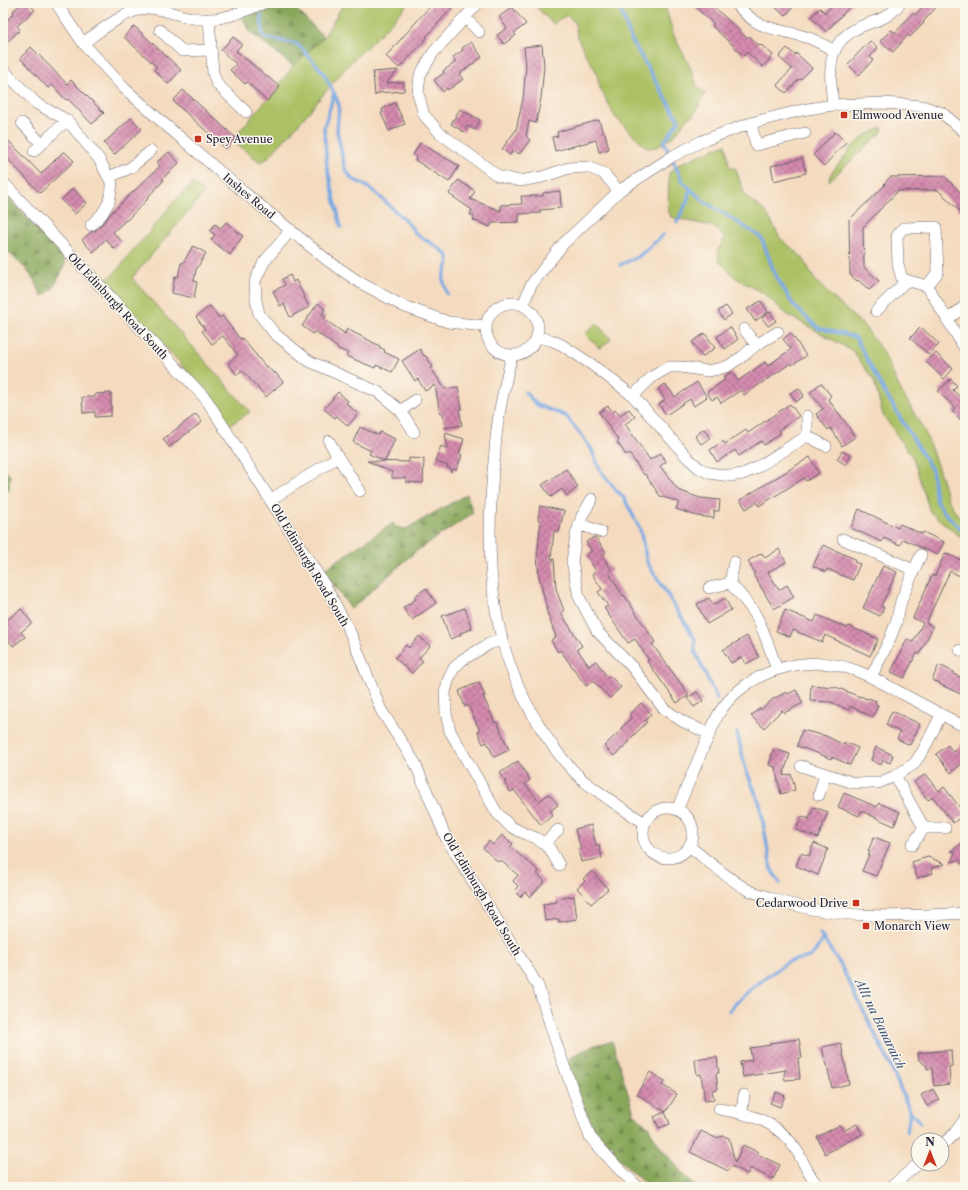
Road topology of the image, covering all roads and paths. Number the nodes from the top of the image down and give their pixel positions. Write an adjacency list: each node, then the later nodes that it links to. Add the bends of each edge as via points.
1 (56, 3): 11 (street, Inshes Road)
2 (264, 3): 8 (street)
3 (478, 3): 7 (street)
4 (900, 3): 13 (street, via 892,13 881,20 854,30 841,41)
5 (740, 5): 13 (street, via 752,20 764,26 808,38)
6 (148, 6): 8 (street, via 194,19); 11 (street, via 132,12)
7 (465, 18): 10 (street); 25 (street, via 433,53 420,75 418,93 424,115 440,133 498,176 520,181 569,168 587,167 603,174)
8 (209, 19): 12 (street)
9 (160, 30): 12 (street, via 182,51)
10 (480, 32)
11 (84, 43): 27 (street, Inshes Road, via 124,88)
12 (211, 50): 16 (street, via 213,74 217,84)
13 (835, 51): 15 (street, via 830,76)
14 (3, 69): 17 (street, via 37,104)
15 (833, 105): 19 (street); 20 (street, via 884,102 922,106 942,113)
16 (246, 112)
17 (67, 120): 18 (street, via 38,147); 23 (street, via 99,159)
18 (22, 123)
19 (751, 123): 21 (street, via 756,145); 25 (street, via 702,141 673,156)
20 (965, 132)
21 (805, 133)
22 (151, 151): 23 (street)
23 (110, 181): 26 (street, via 109,202)
24 (3, 182): 52 (street, Old Edinburgh Road South, via 206,400)
25 (619, 191): 30 (street, via 563,244 531,285)
26 (91, 225)
27 (291, 230): 34 (street, Inshes Road, via 359,282 403,306 448,322); 43 (street, via 264,262 255,281 259,314 275,334 309,361 378,392)
28 (907, 280): 29 (street); 29 (street, via 902,279 898,264 897,236 903,228 936,227 938,272); 32 (street)
29 (927, 286): 33 (street)
30 (523, 305): 34 (street, via 506,302 499,305 487,318); 37 (street, via 530,309 537,322)
31 (965, 306): 33 (street)
32 (876, 311)
33 (947, 320): 39 (street)
34 (485, 326): 40 (street, via 489,343 496,350)
35 (744, 329): 38 (street)
36 (778, 332): 38 (street)
37 (536, 337): 40 (street, via 527,350); 41 (street, via 562,345)
38 (756, 345): 41 (street, via 728,366 718,370 669,367 652,377)
39 (965, 349)
40 (512, 355): 61 (street, via 497,430 490,523 493,594)
41 (633, 396): 46 (street, via 688,458 709,473 730,476 743,474)
42 (415, 400): 43 (street)
43 (401, 411): 45 (street)
44 (807, 416): 46 (street)
45 (414, 432)
46 (807, 436): 48 (street)
47 (329, 441): 49 (street)
48 (826, 446)
49 (338, 457): 50 (street); 52 (street)
50 (360, 491)
51 (592, 499): 53 (street)
52 (270, 500): 87 (street, Old Edinburgh Road South, via 327,589 350,632 381,710 415,763 446,838 538,986 590,1137)
53 (579, 524): 54 (street); 66 (street, via 572,561 579,597 597,631 632,667 664,709)
54 (601, 532)
55 (843, 539): 58 (street)
56 (921, 554): 58 (street)
57 (734, 562): 59 (street)
58 (914, 570): 63 (street, via 894,629)
59 (730, 583): 60 (street); 62 (street, via 756,615)
60 (709, 588)
61 (502, 639): 72 (street, via 522,697 549,741 586,782); 76 (street, via 462,660 454,668 445,692 446,713 450,731 498,813 510,826)
62 (777, 669): 63 (street, via 812,663 832,664); 66 (street, via 746,685 730,699 718,714)
63 (871, 677): 64 (street)
64 (941, 715): 65 (street); 69 (street, via 914,764)
65 (965, 727)
66 (710, 734): 71 (street)
67 (801, 766): 68 (street)
68 (825, 774): 69 (street, via 854,783 878,783); 70 (street)
69 (896, 776): 73 (street)
70 (818, 795)
71 (677, 810): 72 (street, via 658,810); 78 (street, via 690,821 693,829)
72 (645, 823): 78 (street, via 644,841 656,855 665,858 675,857)
73 (924, 828): 74 (street); 77 (street)
74 (945, 828)
75 (558, 830): 76 (street)
76 (544, 844): 79 (street)
77 (912, 845)
78 (689, 846): 80 (street, via 749,890 792,905 855,914)
79 (559, 865)
80 (965, 913)
81 (744, 1095): 83 (street)
82 (718, 1109): 83 (street)
83 (742, 1113): 88 (street, via 753,1116 782,1132)
84 (965, 1119): 85 (street)
85 (950, 1138)
86 (910, 1171): 89 (street)
87 (638, 1187)
88 (820, 1187)
89 (891, 1187)

